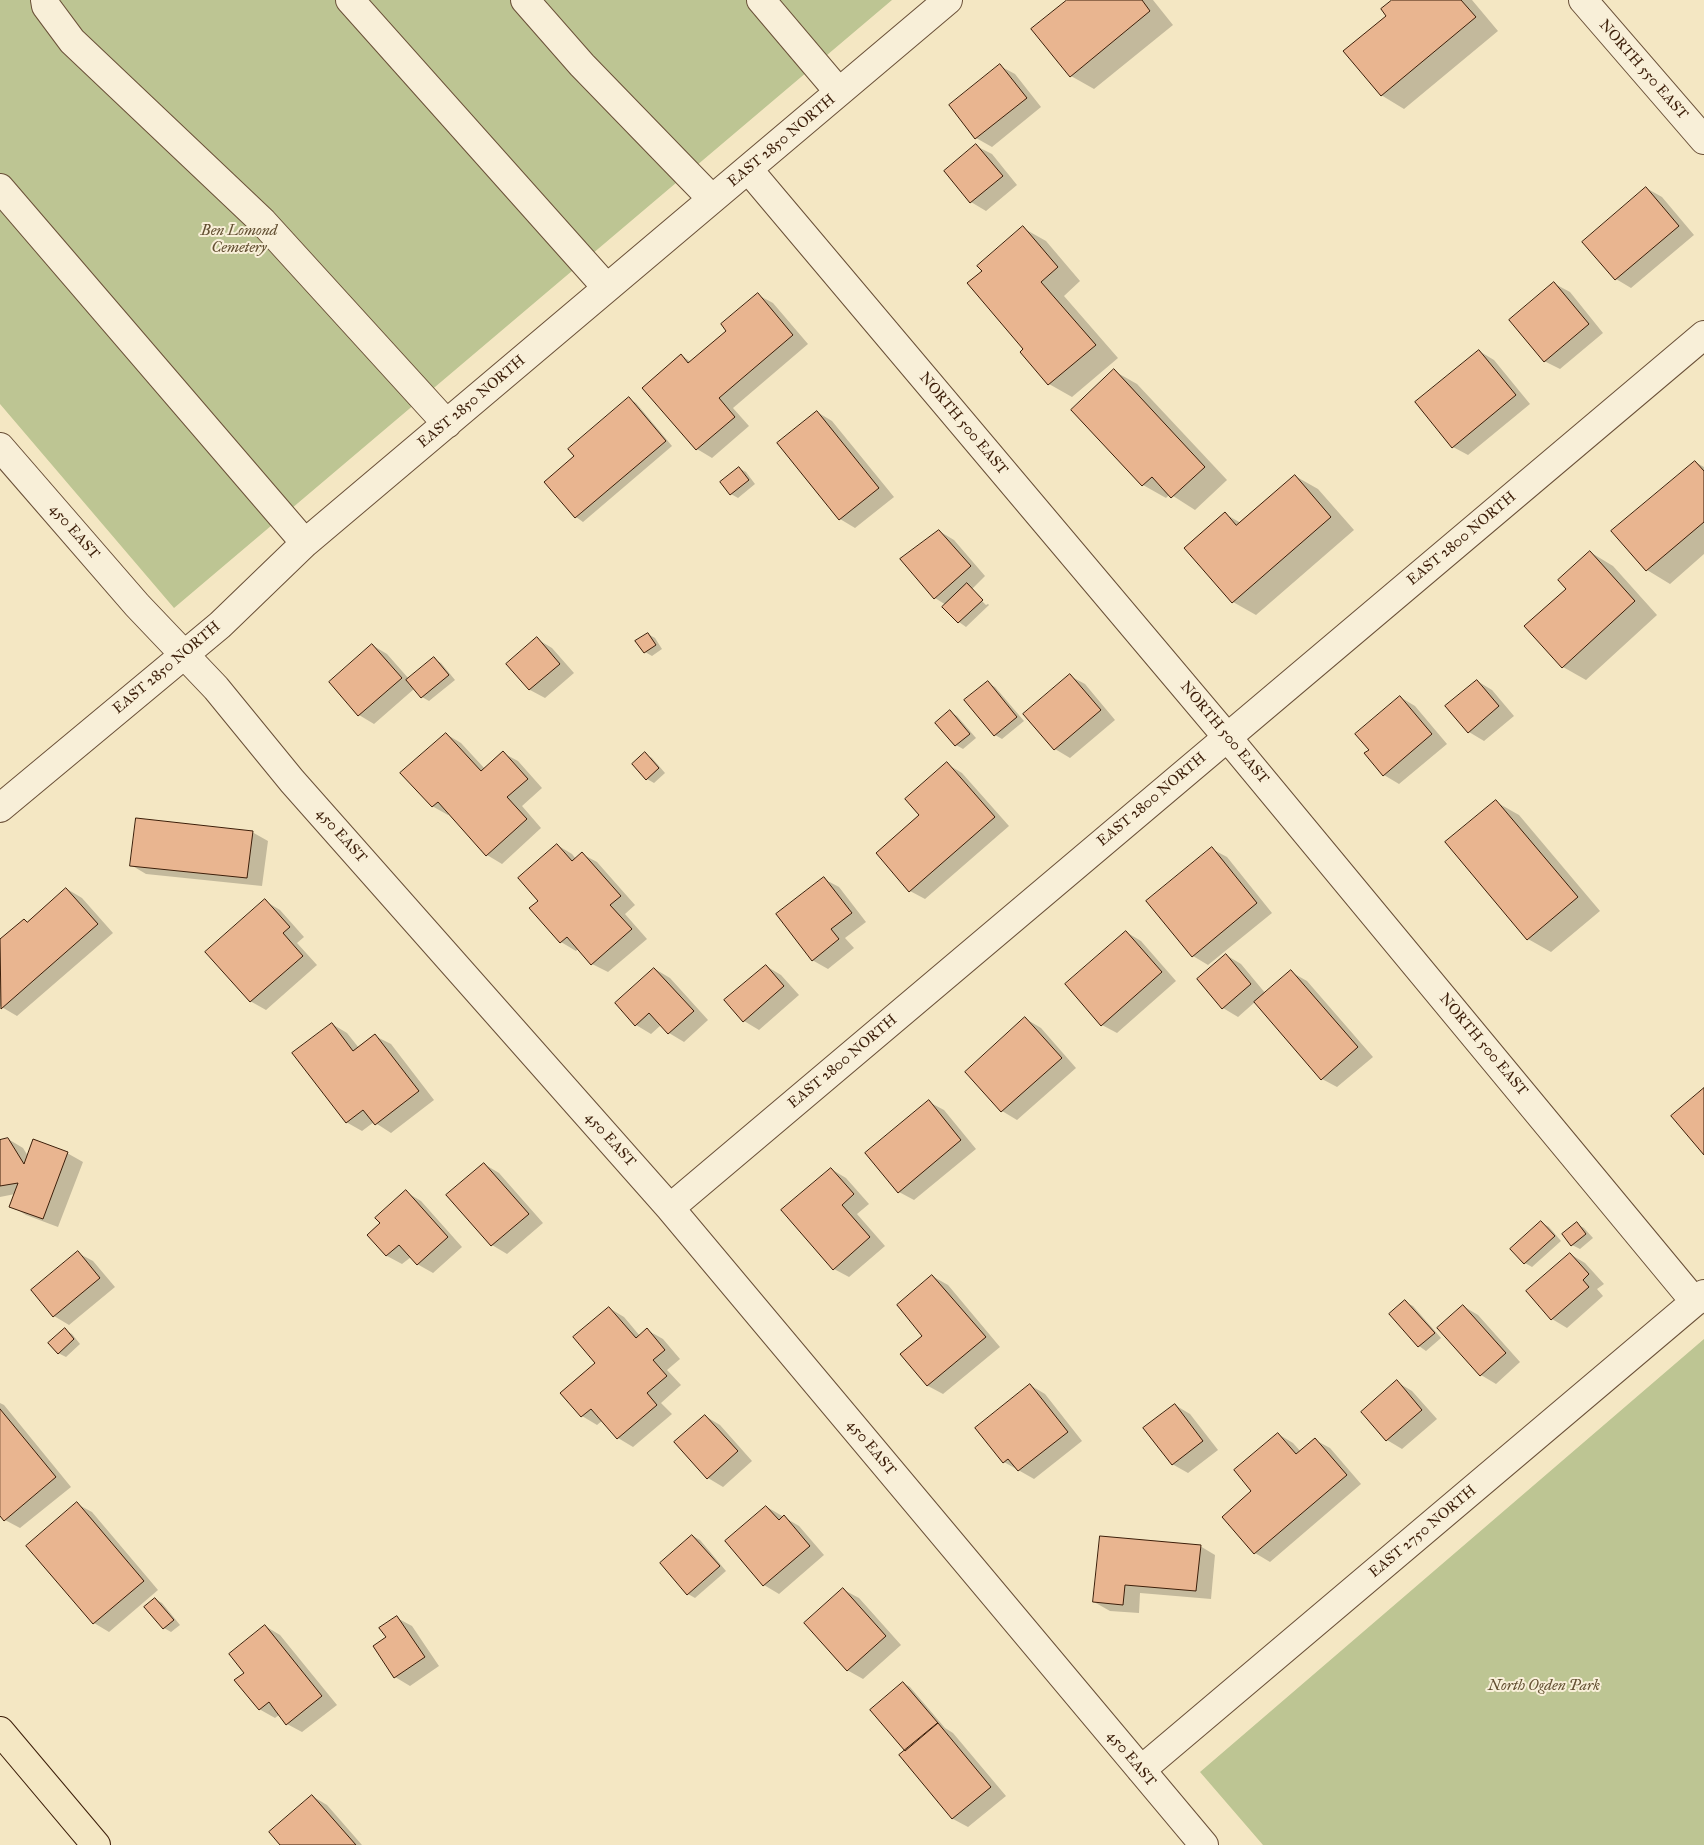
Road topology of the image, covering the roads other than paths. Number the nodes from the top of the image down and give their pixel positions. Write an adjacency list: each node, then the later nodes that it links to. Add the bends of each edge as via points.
1 (45, 0): 14 (street, via 72,41 263,222)
2 (350, 0): 12 (street)
3 (525, 0): 11 (street, via 582,65)
4 (761, 0): 7 (street)
5 (948, 0): 7 (street, EAST 2850 NORTH)
6 (1583, 0): 8 (street, NORTH 550 EAST)
7 (839, 92): 9 (street, EAST 2850 NORTH)
8 (1704, 140)
9 (748, 169): 11 (street, EAST 2850 NORTH); 18 (street, NORTH 500 EAST)
10 (0, 188): 16 (street)
11 (712, 199): 12 (street, EAST 2850 NORTH)
12 (607, 288): 14 (street, EAST 2850 NORTH)
13 (1704, 335): 18 (street, EAST 2800 NORTH)
14 (446, 424): 16 (street, EAST 2850 NORTH)
15 (0, 447): 17 (street, 450 EAST)
16 (305, 543): 17 (street, EAST 2850 NORTH)
17 (183, 655): 19 (street, EAST 2850 NORTH); 20 (street, 450 EAST, via 216,688 292,780)
18 (1227, 736): 20 (street, EAST 2800 NORTH); 21 (street, NORTH 500 EAST)
19 (0, 808)
20 (670, 1208): 23 (street, 450 EAST)
21 (1699, 1298): 23 (street, EAST 2750 NORTH)
22 (0, 1731): 24 (main road)
23 (1140, 1770): 25 (street, 450 EAST)
24 (96, 1845)
25 (1204, 1845)

